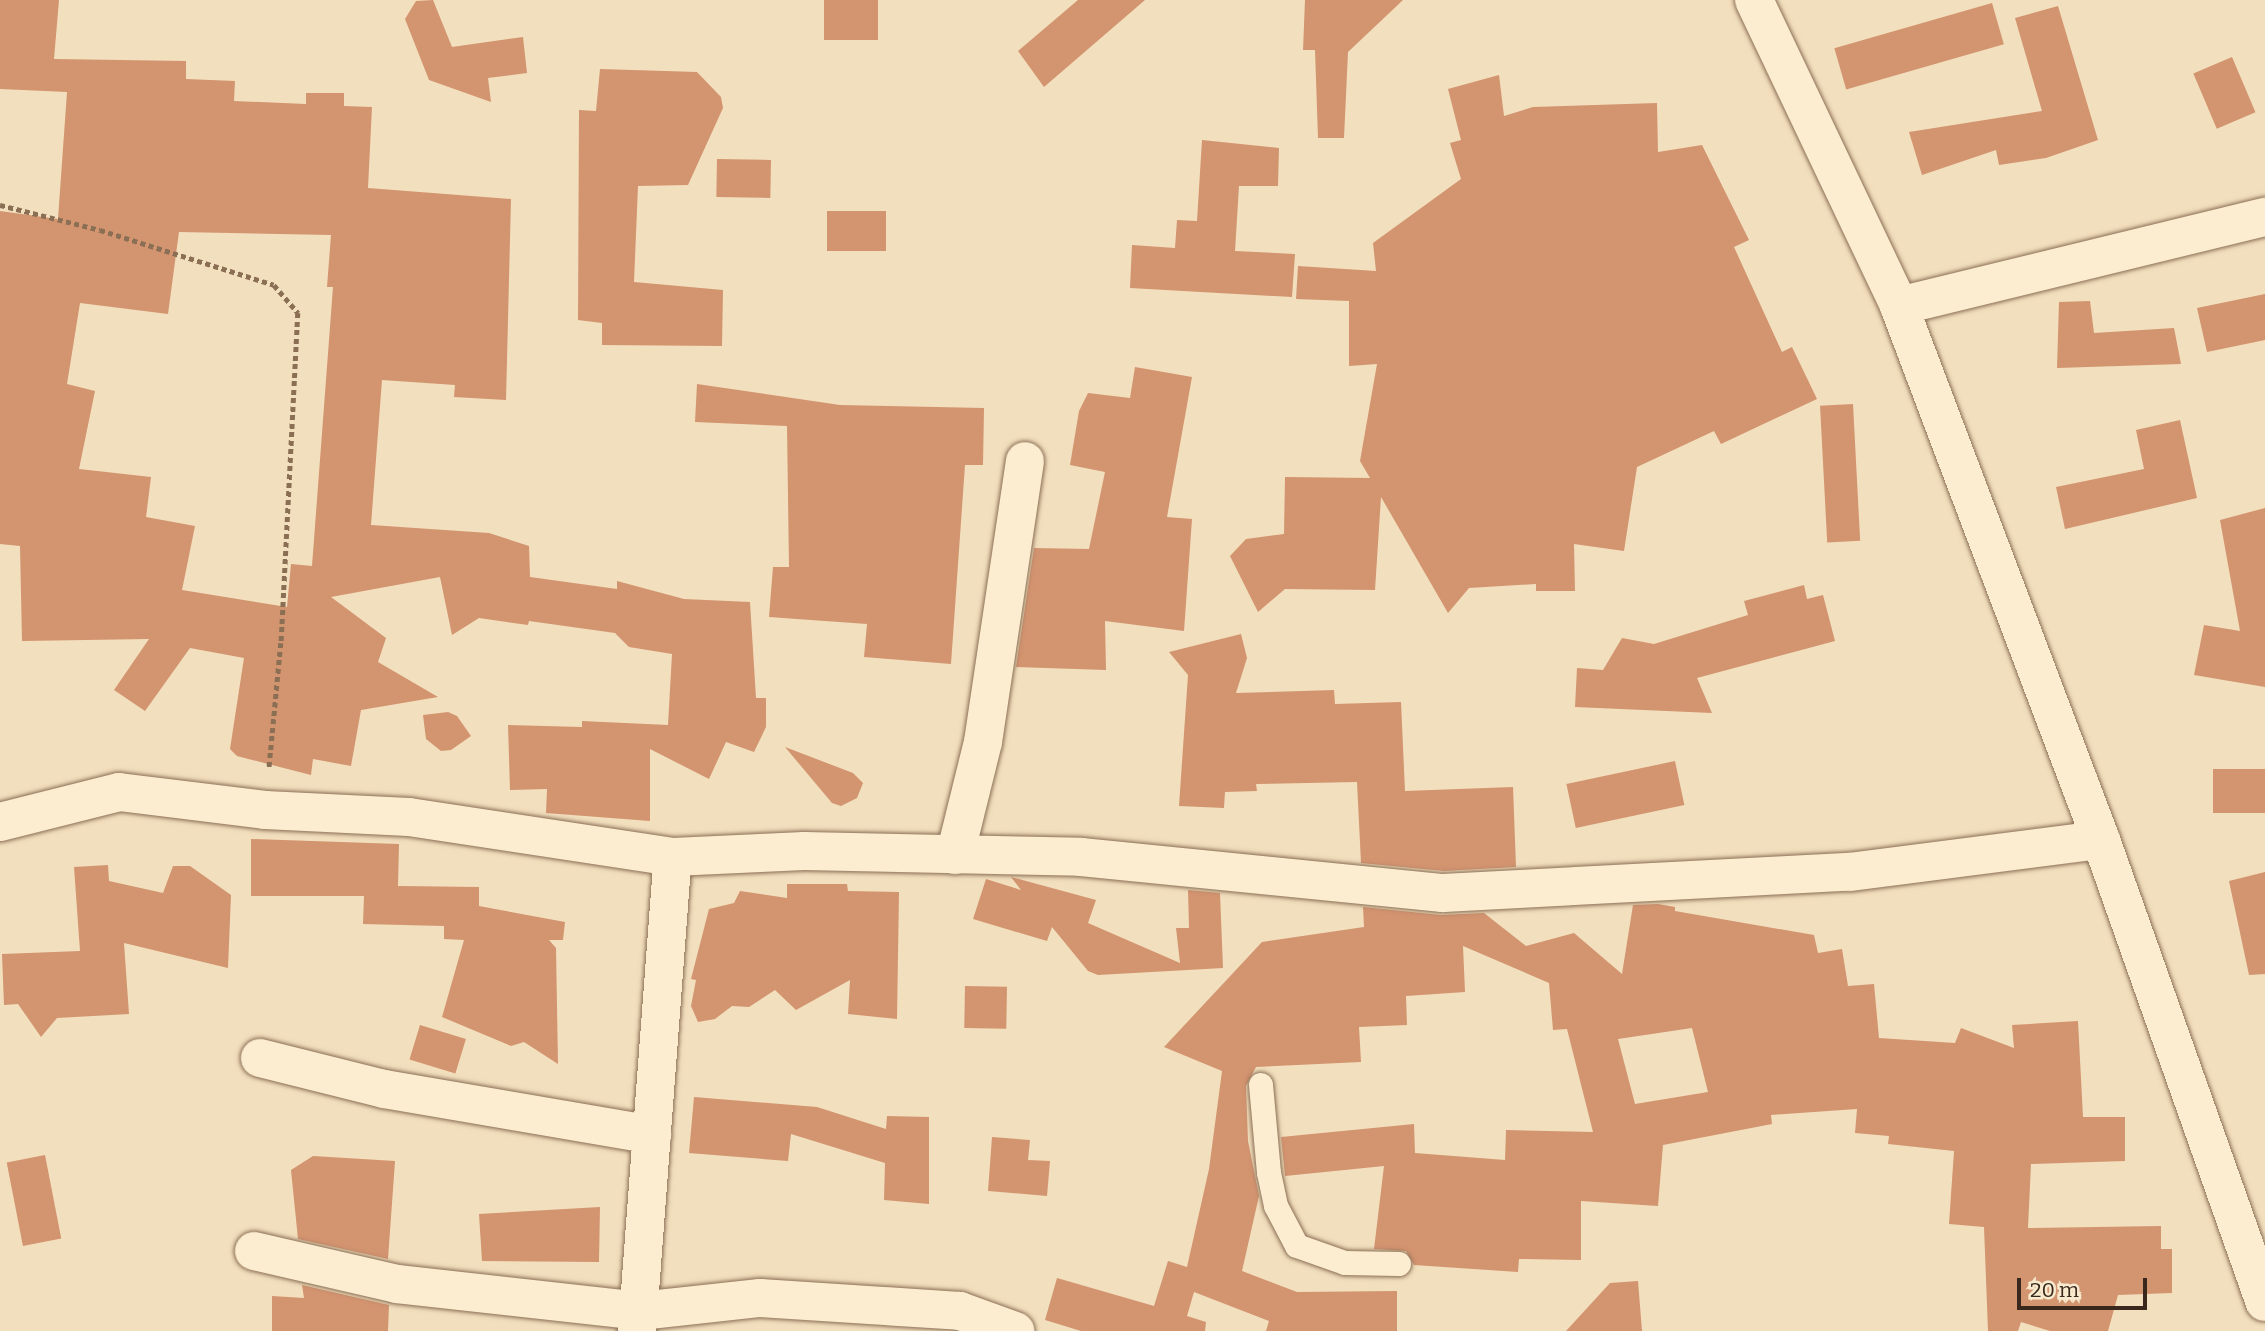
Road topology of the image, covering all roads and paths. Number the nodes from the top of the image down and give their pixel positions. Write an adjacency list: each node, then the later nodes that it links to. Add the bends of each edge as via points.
1 (1754, 0): 4 (street)
2 (0, 205): 6 (path, via 100,230 274,285 298,313 281,643)
3 (2265, 216): 4 (street)
4 (1899, 306): 8 (street)
5 (1025, 461): 9 (street, via 983,742)
6 (265, 810): 7 (street, via 119,792); 10 (street, via 409,817)
7 (0, 822)
8 (2101, 841): 9 (street, via 1850,872 1443,893 1081,857); 14 (street)
9 (954, 855): 10 (street, via 804,851)
10 (673, 857): 13 (street)
11 (260, 1058): 13 (street, via 384,1089)
12 (1261, 1085): 16 (lane, via 1276,1206 1297,1247 1345,1263)
13 (652, 1135): 18 (street)
14 (2251, 1231): 17 (street)
15 (254, 1251): 18 (street, via 397,1284)
16 (1398, 1264)
17 (2265, 1302)
18 (638, 1321): 19 (street, via 760,1298 960,1311)
19 (1015, 1331)

